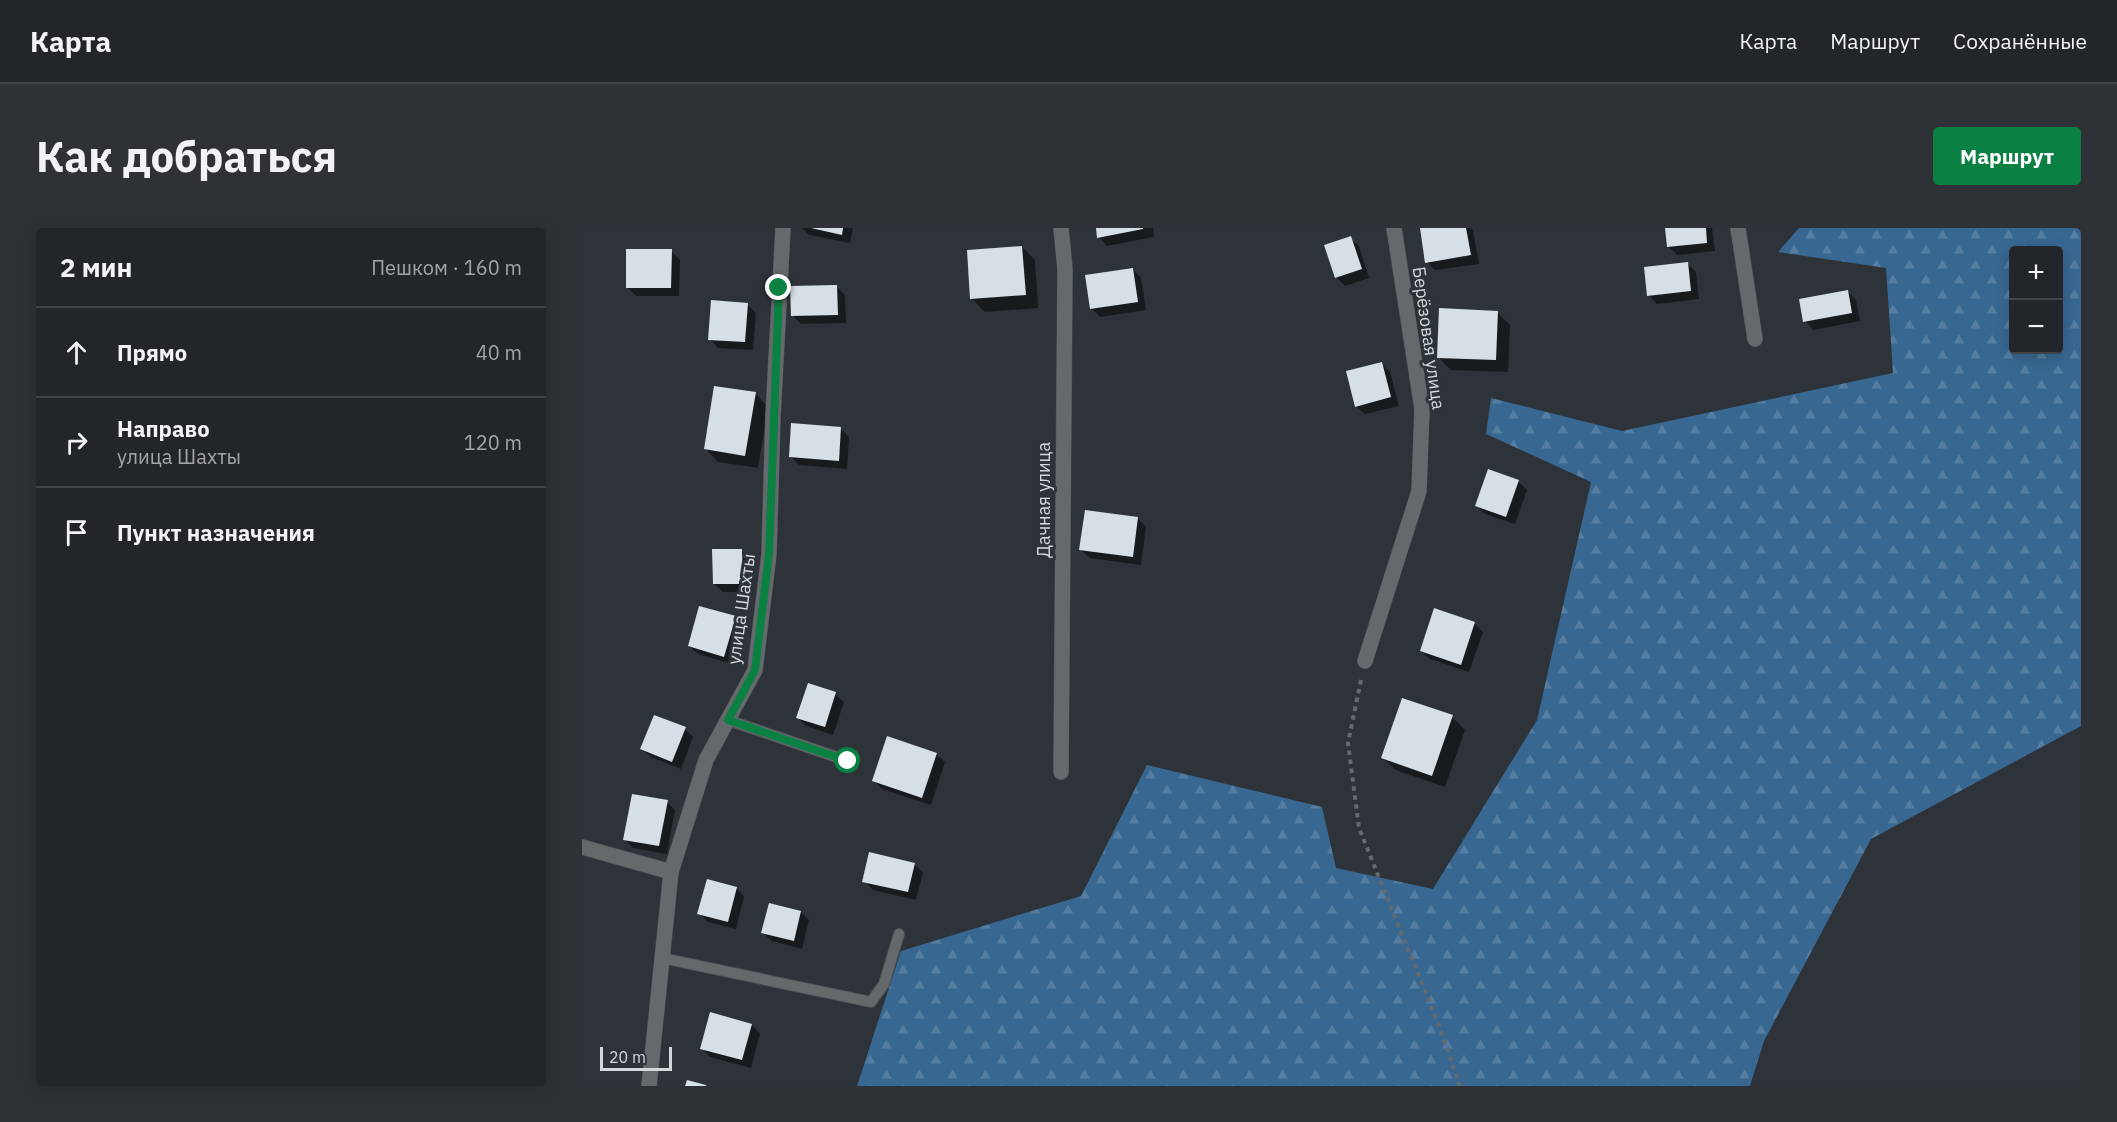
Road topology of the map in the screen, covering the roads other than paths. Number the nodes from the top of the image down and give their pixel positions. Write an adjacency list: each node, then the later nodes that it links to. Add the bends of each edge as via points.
1 (783, 228): 7 (street, улица Шахты, via 769,554 755,670)
2 (1061, 228): 9 (street, Дачная улица, via 1065,269)
3 (1394, 228): 6 (street, Берёзовая улица, via 1422,409 1419,491)
4 (1738, 228): 5 (street)
5 (1755, 339)
6 (1365, 661)
7 (728, 720): 8 (lane); 11 (street, улица Шахты, via 706,760)
8 (848, 761)
9 (1061, 772)
10 (582, 847): 11 (street)
11 (671, 872): 13 (street, улица Шахты)
12 (899, 934): 13 (lane, via 884,984 871,1002)
13 (662, 958): 14 (street, улица Шахты)
14 (649, 1086)

